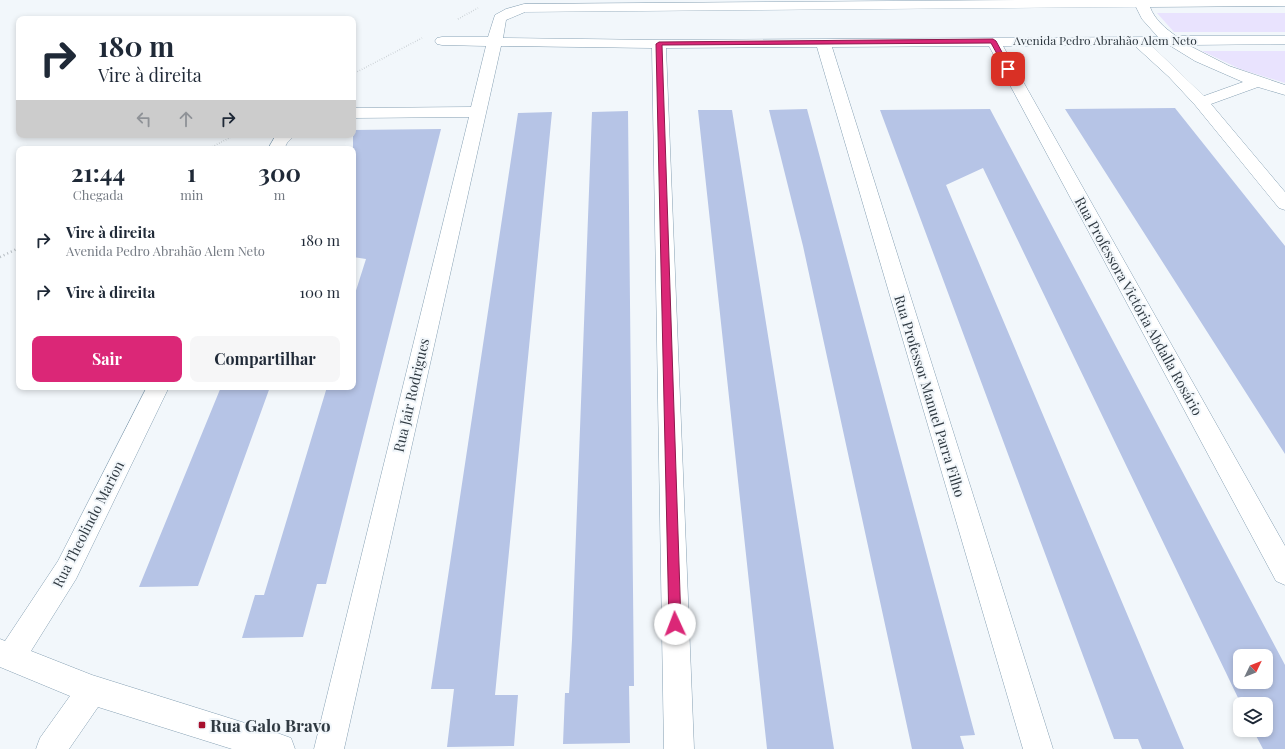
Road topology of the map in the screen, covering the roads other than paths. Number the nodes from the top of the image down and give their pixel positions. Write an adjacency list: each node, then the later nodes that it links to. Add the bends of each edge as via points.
1 (1140, 1): 2 (street); 3 (street); 6 (street, via 1152,22)
2 (1031, 2): 4 (street)
3 (1285, 2)
4 (639, 4): 9 (street, via 524,8 500,18)
5 (1137, 40): 6 (street, Avenida Pedro Abrahão Alem Neto); 10 (street, Avenida Pedro Abrahão Alem Neto); 15 (street)
6 (1172, 40): 7 (street, Avenida Pedro Abrahão Alem Neto); 13 (street, via 1212,64)
7 (1285, 40)
8 (442, 41): 9 (street, Avenida Pedro Abrahão Alem Neto)
9 (494, 41): 12 (street, Avenida Pedro Abrahão Alem Neto); 16 (street, Rua Jair Rodrigues)
10 (993, 41): 11 (street, Avenida Pedro Abrahão Alem Neto); 22 (street, Rua Professora Victória Abdalla Rosário)
11 (823, 42): 12 (street, Avenida Pedro Abrahão Alem Neto); 29 (street, Rua Professor Manuel Parra Filho)
12 (659, 44): 28 (street)
13 (1258, 82): 14 (street); 15 (street)
14 (1285, 90)
15 (1201, 102): 20 (street)
16 (477, 112): 17 (street); 27 (street, Rua Jair Rodrigues)
17 (356, 113)
18 (283, 138): 19 (street)
19 (277, 146)
20 (1285, 204)
21 (157, 390): 23 (street, Rua Theolindo Marion, via 67,570)
22 (1285, 572)
23 (6, 654): 24 (street)
24 (92, 690): 25 (street); 26 (street)
25 (51, 749)
26 (280, 749)
27 (329, 749)
28 (679, 749)
29 (1038, 749)

